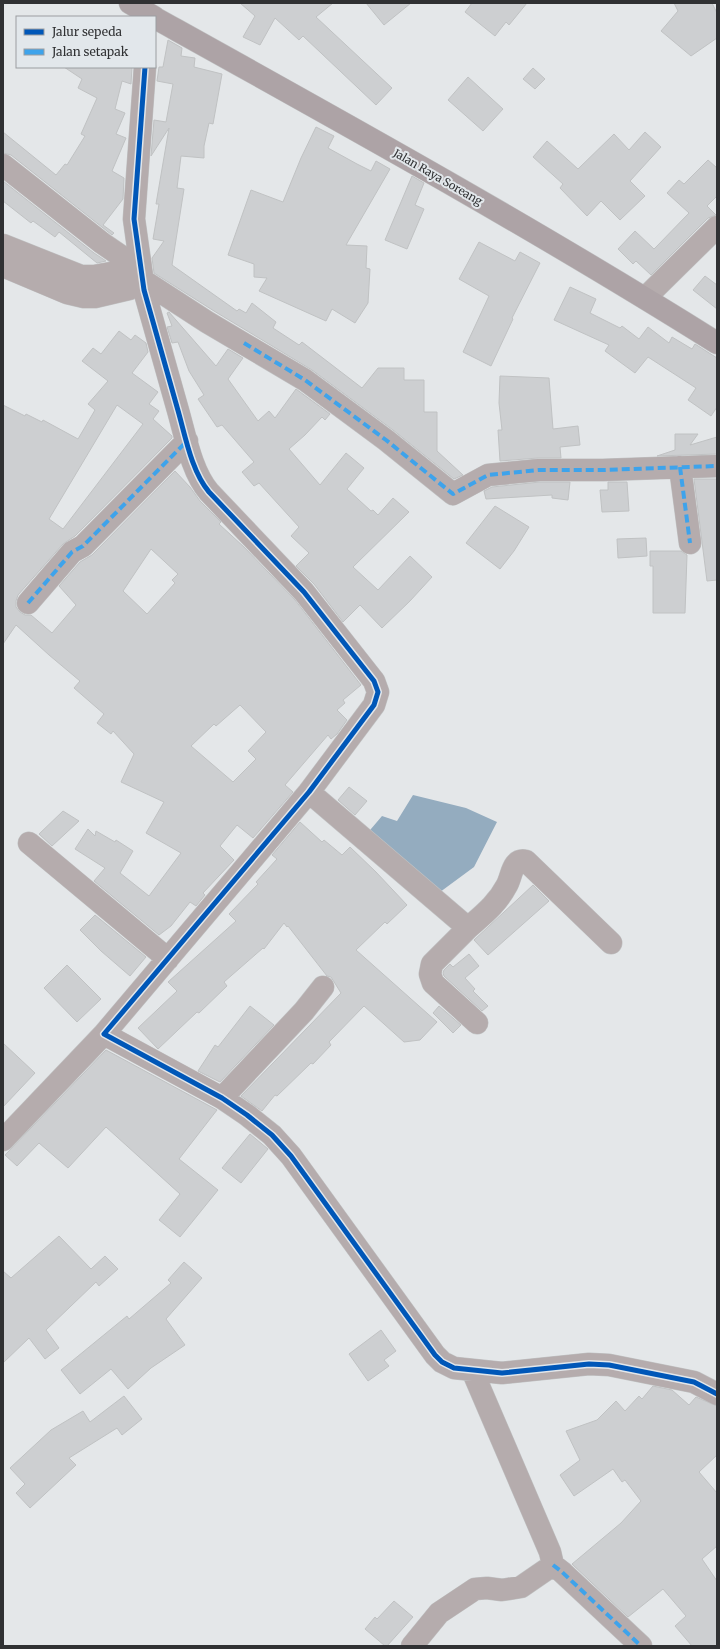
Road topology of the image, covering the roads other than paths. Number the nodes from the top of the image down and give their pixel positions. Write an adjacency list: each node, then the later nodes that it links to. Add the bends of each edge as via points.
1 (130, 3): 2 (main road, Jalan Raya Soreang)
2 (151, 16)
3 (156, 19): 10 (main road, Jalan Raya Soreang, via 435,174)
4 (145, 68): 9 (street, via 134,219)
5 (3, 166): 9 (street)
6 (717, 227): 10 (street)
7 (3, 245): 9 (street, via 81,276 127,270)
8 (3, 266): 9 (street, via 67,293 84,297 129,289)
9 (141, 272): 12 (street); 14 (street, via 207,322 305,380 453,494 488,475 539,470)
10 (645, 298): 11 (main road, Jalan Raya Soreang)
11 (717, 343)
12 (187, 441): 16 (street, via 83,546 72,552); 17 (street, via 203,485 304,592 377,686 374,705)
13 (717, 466): 14 (street)
14 (680, 467): 15 (street)
15 (690, 543)
16 (28, 603)
17 (309, 792): 19 (street); 21 (street)
18 (29, 844): 21 (street)
19 (468, 928): 20 (street, via 494,905 509,882 514,866 523,860); 23 (street, via 432,964 430,974 433,983)
20 (611, 944)
21 (168, 959): 24 (street)
22 (323, 987): 25 (street, via 304,1011)
23 (477, 1024)
24 (104, 1034): 25 (street); 26 (street)
25 (222, 1098): 27 (street, via 272,1135 291,1156 435,1355 448,1366)
26 (3, 1140)
27 (472, 1370): 28 (street, via 502,1373 589,1364 609,1365 694,1382); 29 (street, via 550,1552)
28 (717, 1394)
29 (553, 1565): 30 (street, via 521,1587 502,1590 475,1589 439,1613); 31 (street)
30 (412, 1646)
31 (641, 1646)

